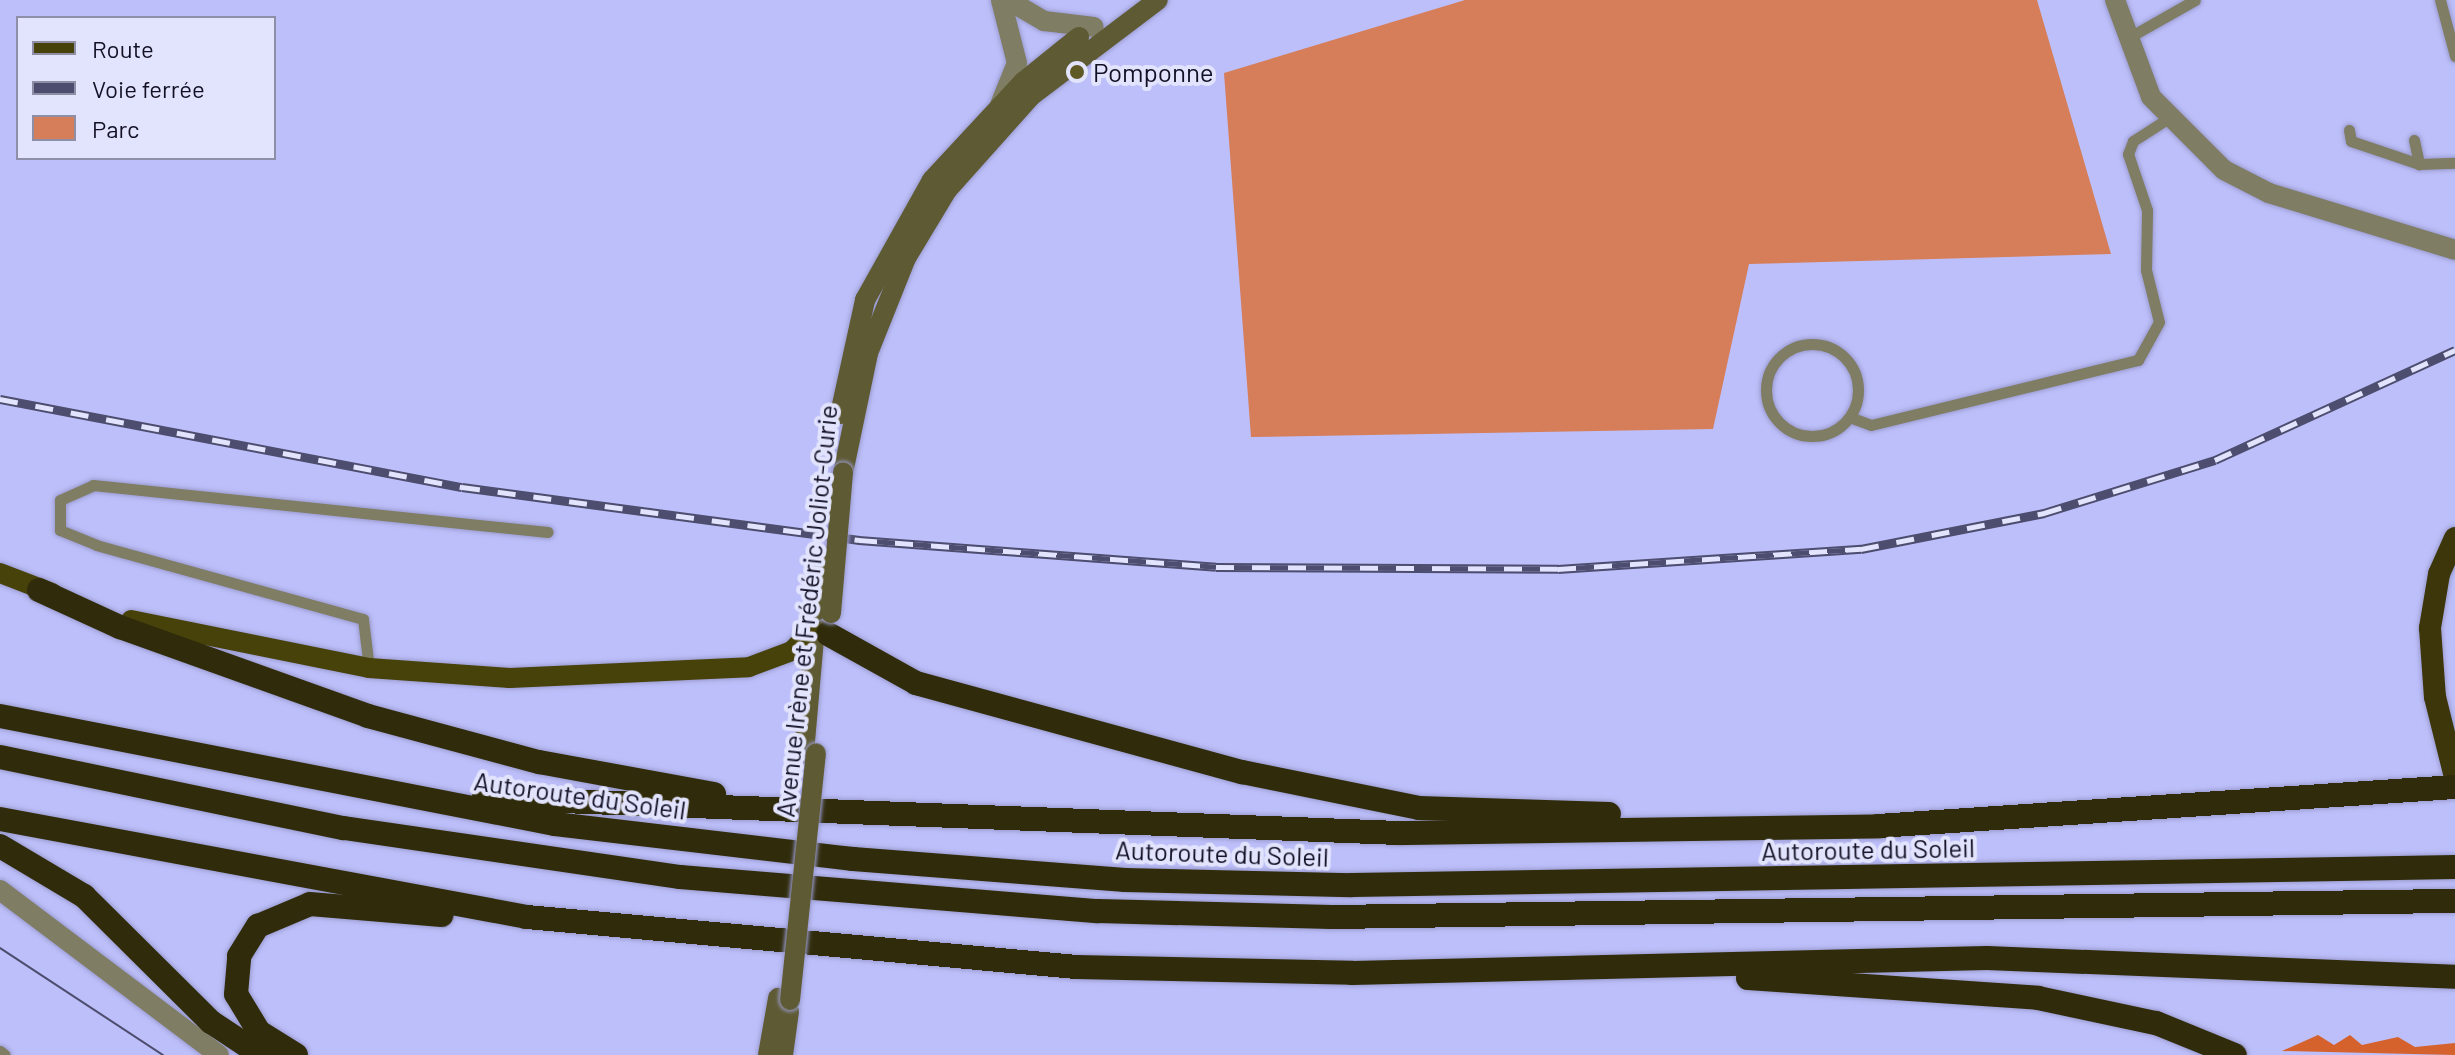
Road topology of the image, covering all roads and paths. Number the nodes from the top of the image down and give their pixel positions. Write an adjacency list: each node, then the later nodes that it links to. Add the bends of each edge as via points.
1 (1001, 0): 11 (street, via 1017,63)
2 (1008, 0): 8 (street, via 1044,21)
3 (1136, 0): 8 (main road, Avenue Irène et Frédéric Joliot-Curie)
4 (1158, 0): 19 (main road, Avenue Irène et Frédéric Joliot-Curie, via 1031,96 947,190 906,258 868,353)
5 (2115, 0): 9 (street)
6 (2195, 0): 9 (lane)
7 (2440, 0): 10 (lane)
8 (1094, 27): 11 (main road, Avenue Irène et Frédéric Joliot-Curie)
9 (2125, 39): 12 (street)
10 (2455, 56)
11 (1000, 105): 19 (main road, Avenue Irène et Frédéric Joliot-Curie, via 932,180 865,300)
12 (2167, 119): 17 (street, via 2224,170 2269,193); 18 (lane, via 2133,141 2128,154 2147,210 2146,270 2159,322 2138,360 1871,425)
13 (2349, 130): 16 (lane, via 2351,141)
14 (2414, 140): 16 (lane)
15 (2455, 163): 16 (lane)
16 (2419, 164)
17 (2455, 250)
18 (1852, 418): 18 (lane, via 1820,438 1783,429 1764,397 1773,361 1804,341 1841,350 1860,382)
19 (838, 473): 24 (main road, Avenue Irène et Frédéric Joliot-Curie, bridge)
20 (548, 532): 25 (lane, via 93,485 60,500 60,530 97,545 363,619)
21 (2455, 538): 28 (highway, via 2439,574 2430,628)
22 (0, 573): 23 (main road)
23 (39, 590): 25 (main road, via 192,637); 33 (highway, via 120,627 368,716 651,786)
24 (823, 621): 25 (main road, via 773,660 710,672 510,678); 35 (highway, via 916,683 1242,772 1419,808 1626,815); 43 (main road, Avenue Irène et Frédéric Joliot-Curie, bridge)
25 (369, 668)
26 (0, 716): 32 (highway, Autoroute du Soleil)
27 (0, 757): 39 (highway, via 344,828 680,877 1098,911 1331,917)
28 (2455, 777)
29 (2455, 787): 30 (highway)
30 (2400, 792): 31 (highway); 35 (highway, via 1878,826)
31 (2455, 795)
32 (400, 796): 33 (highway); 37 (highway, Autoroute du Soleil, via 555,824 853,859 1125,880 1352,885)
33 (851, 813): 35 (highway, via 1271,831)
34 (0, 819): 40 (highway)
35 (1653, 828)
36 (0, 846): 47 (highway, via 84,896 211,1022)
37 (2455, 867)
38 (0, 890): 46 (street)
39 (2455, 901)
40 (527, 917): 41 (highway, via 1076,967 1352,973); 48 (highway, via 310,904 274,915 239,956 236,994 259,1032)
41 (1691, 969): 42 (highway, via 1987,958); 51 (highway, via 1769,981 2038,998 2156,1023)
42 (2455, 977)
43 (784, 999): 49 (main road, Avenue Irène et Frédéric Joliot-Curie); 50 (main road, Avenue Irène et Frédéric Joliot-Curie)
44 (0, 1051): 45 (lane)
45 (5, 1055)
46 (219, 1055)
47 (261, 1055)
48 (296, 1055)
49 (768, 1055)
50 (783, 1055)
51 (2235, 1055)

